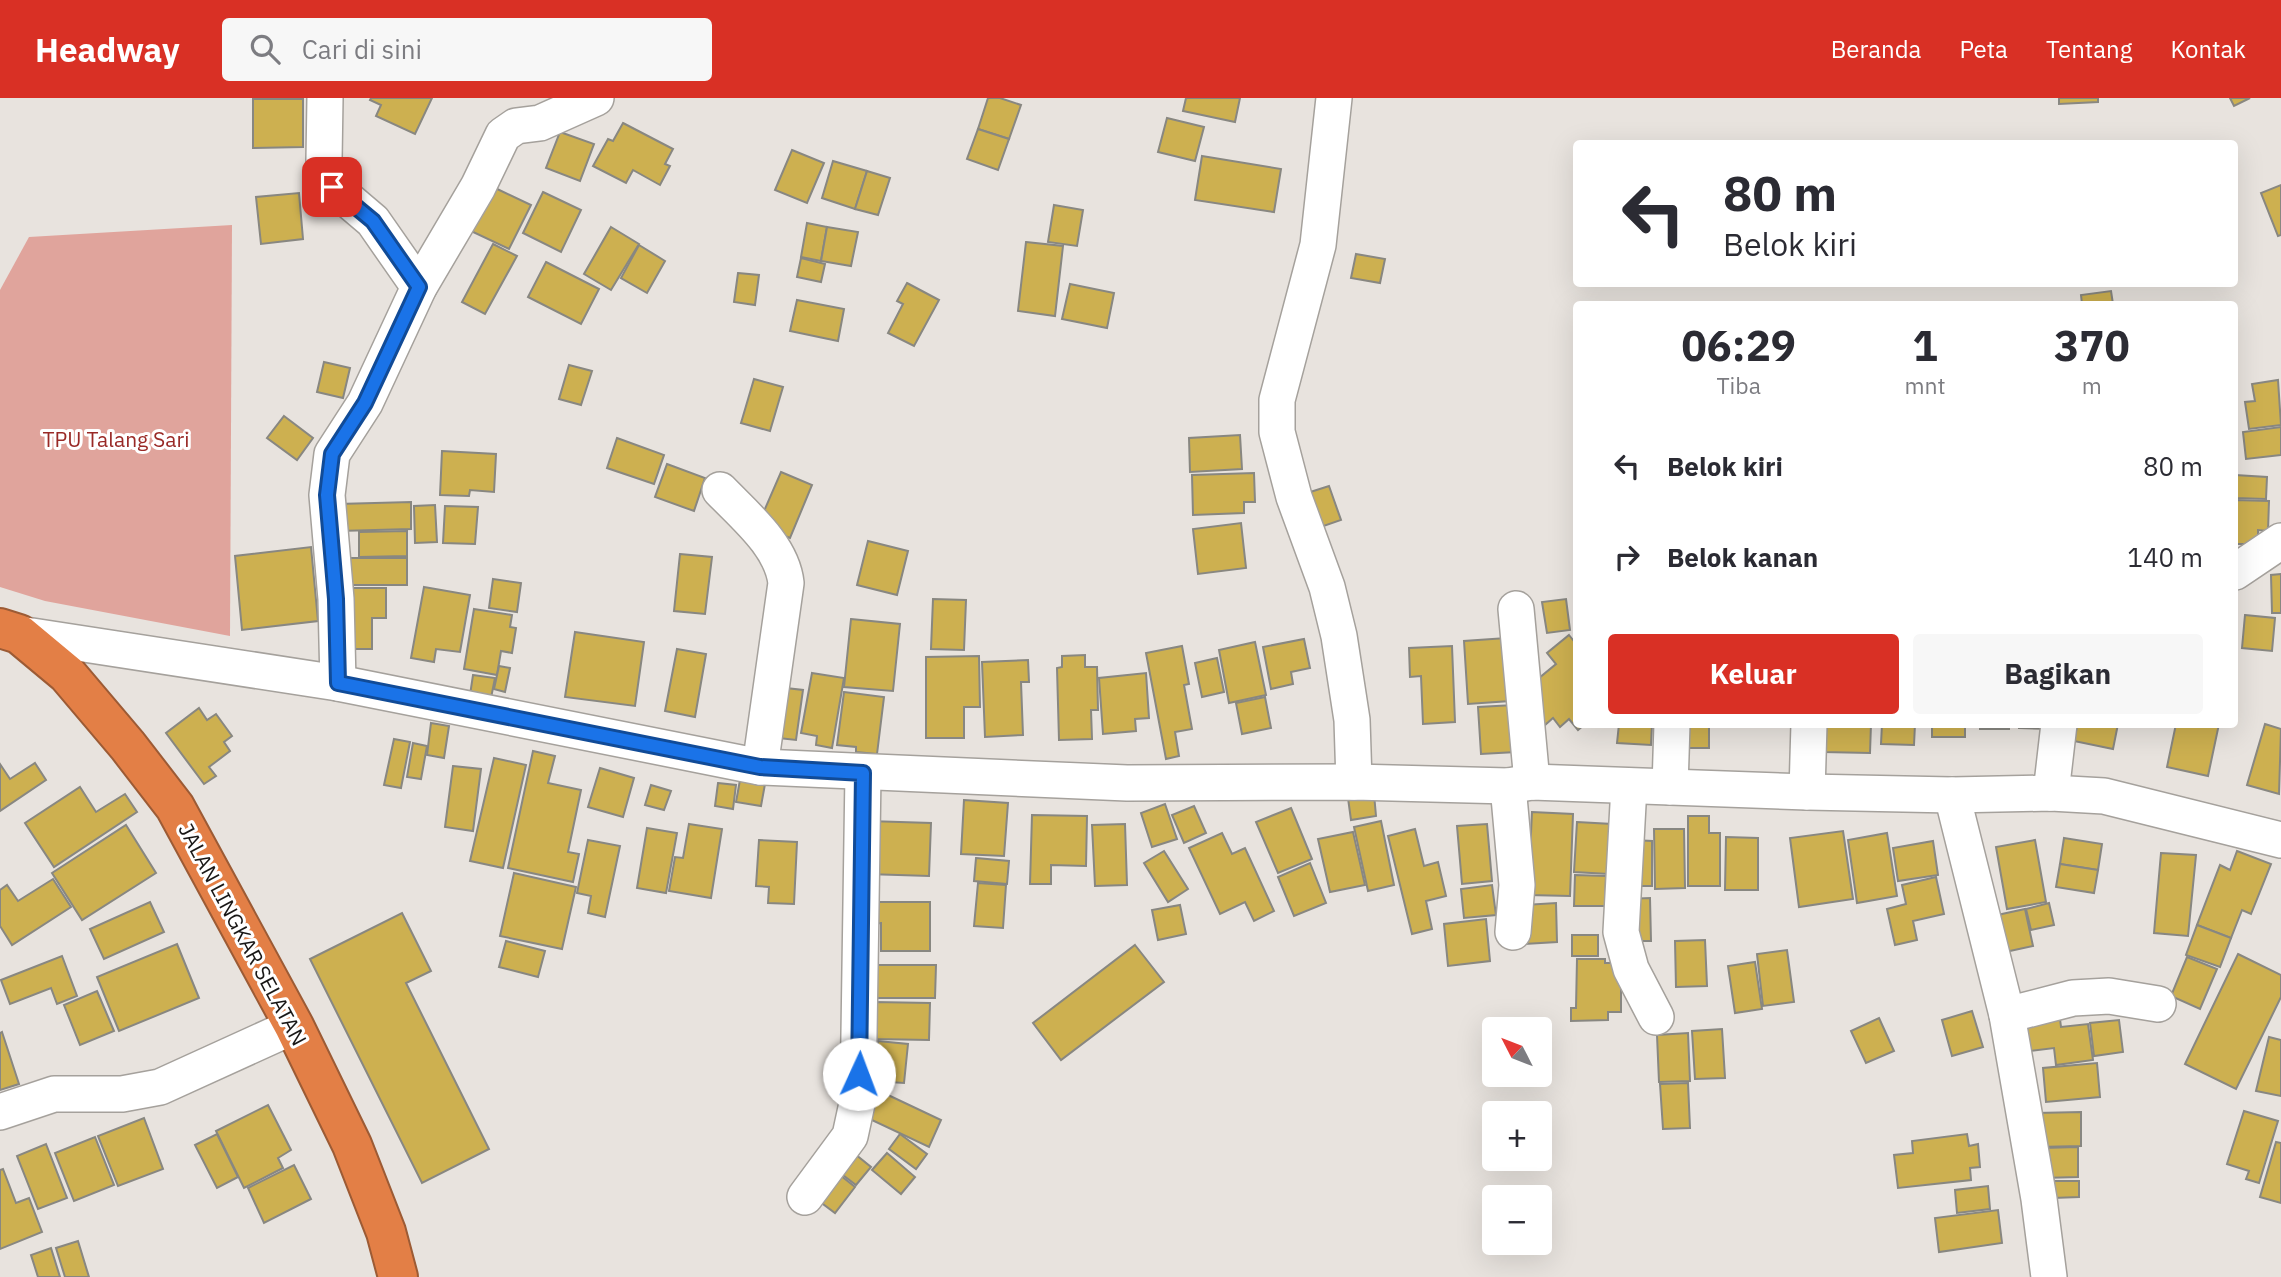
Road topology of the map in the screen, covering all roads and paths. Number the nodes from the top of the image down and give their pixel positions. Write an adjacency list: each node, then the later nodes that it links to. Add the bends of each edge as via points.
1 (325, 98): 4 (street, via 324,160 332,187 373,221)
2 (596, 98): 4 (street, via 540,123 516,126 503,135)
3 (1334, 98): 16 (street, via 1318,245 1277,400 1277,432 1339,636 1352,720)
4 (419, 287): 10 (street, via 365,403 332,454 327,495)
5 (720, 490): 14 (street, via 761,534 784,570 786,583)
6 (2281, 541): 7 (street)
7 (2238, 570)
8 (1516, 609): 17 (street)
9 (9, 631): 10 (street); 28 (highway, JALAN LINGKAR SELATAN, via 67,674 175,807)
10 (338, 683): 14 (street)
11 (1672, 728): 19 (street)
12 (1809, 728): 20 (street)
13 (2059, 728): 21 (street)
14 (760, 767): 15 (street)
15 (863, 773): 16 (street, via 1127,783); 30 (street, via 858,1099 850,1136)
16 (1354, 782): 17 (street)
17 (1520, 784): 18 (street); 24 (street)
18 (1629, 786): 19 (street); 27 (street, via 1621,932 1631,968)
19 (1670, 787): 20 (street)
20 (1807, 792): 22 (street)
21 (2051, 793): 22 (street); 23 (street, via 2104,796)
22 (1952, 795): 26 (street)
23 (2281, 840)
24 (1513, 932)
25 (2158, 1004): 26 (street, via 2109,996 2073,998)
26 (2007, 1015): 32 (street)
27 (1656, 1017)
28 (294, 1026): 29 (street, via 160,1087 122,1094 54,1094); 31 (highway, JALAN LINGKAR SELATAN, via 352,1145 386,1231)
29 (0, 1112)
30 (805, 1197)
31 (398, 1277)
32 (2049, 1277)

